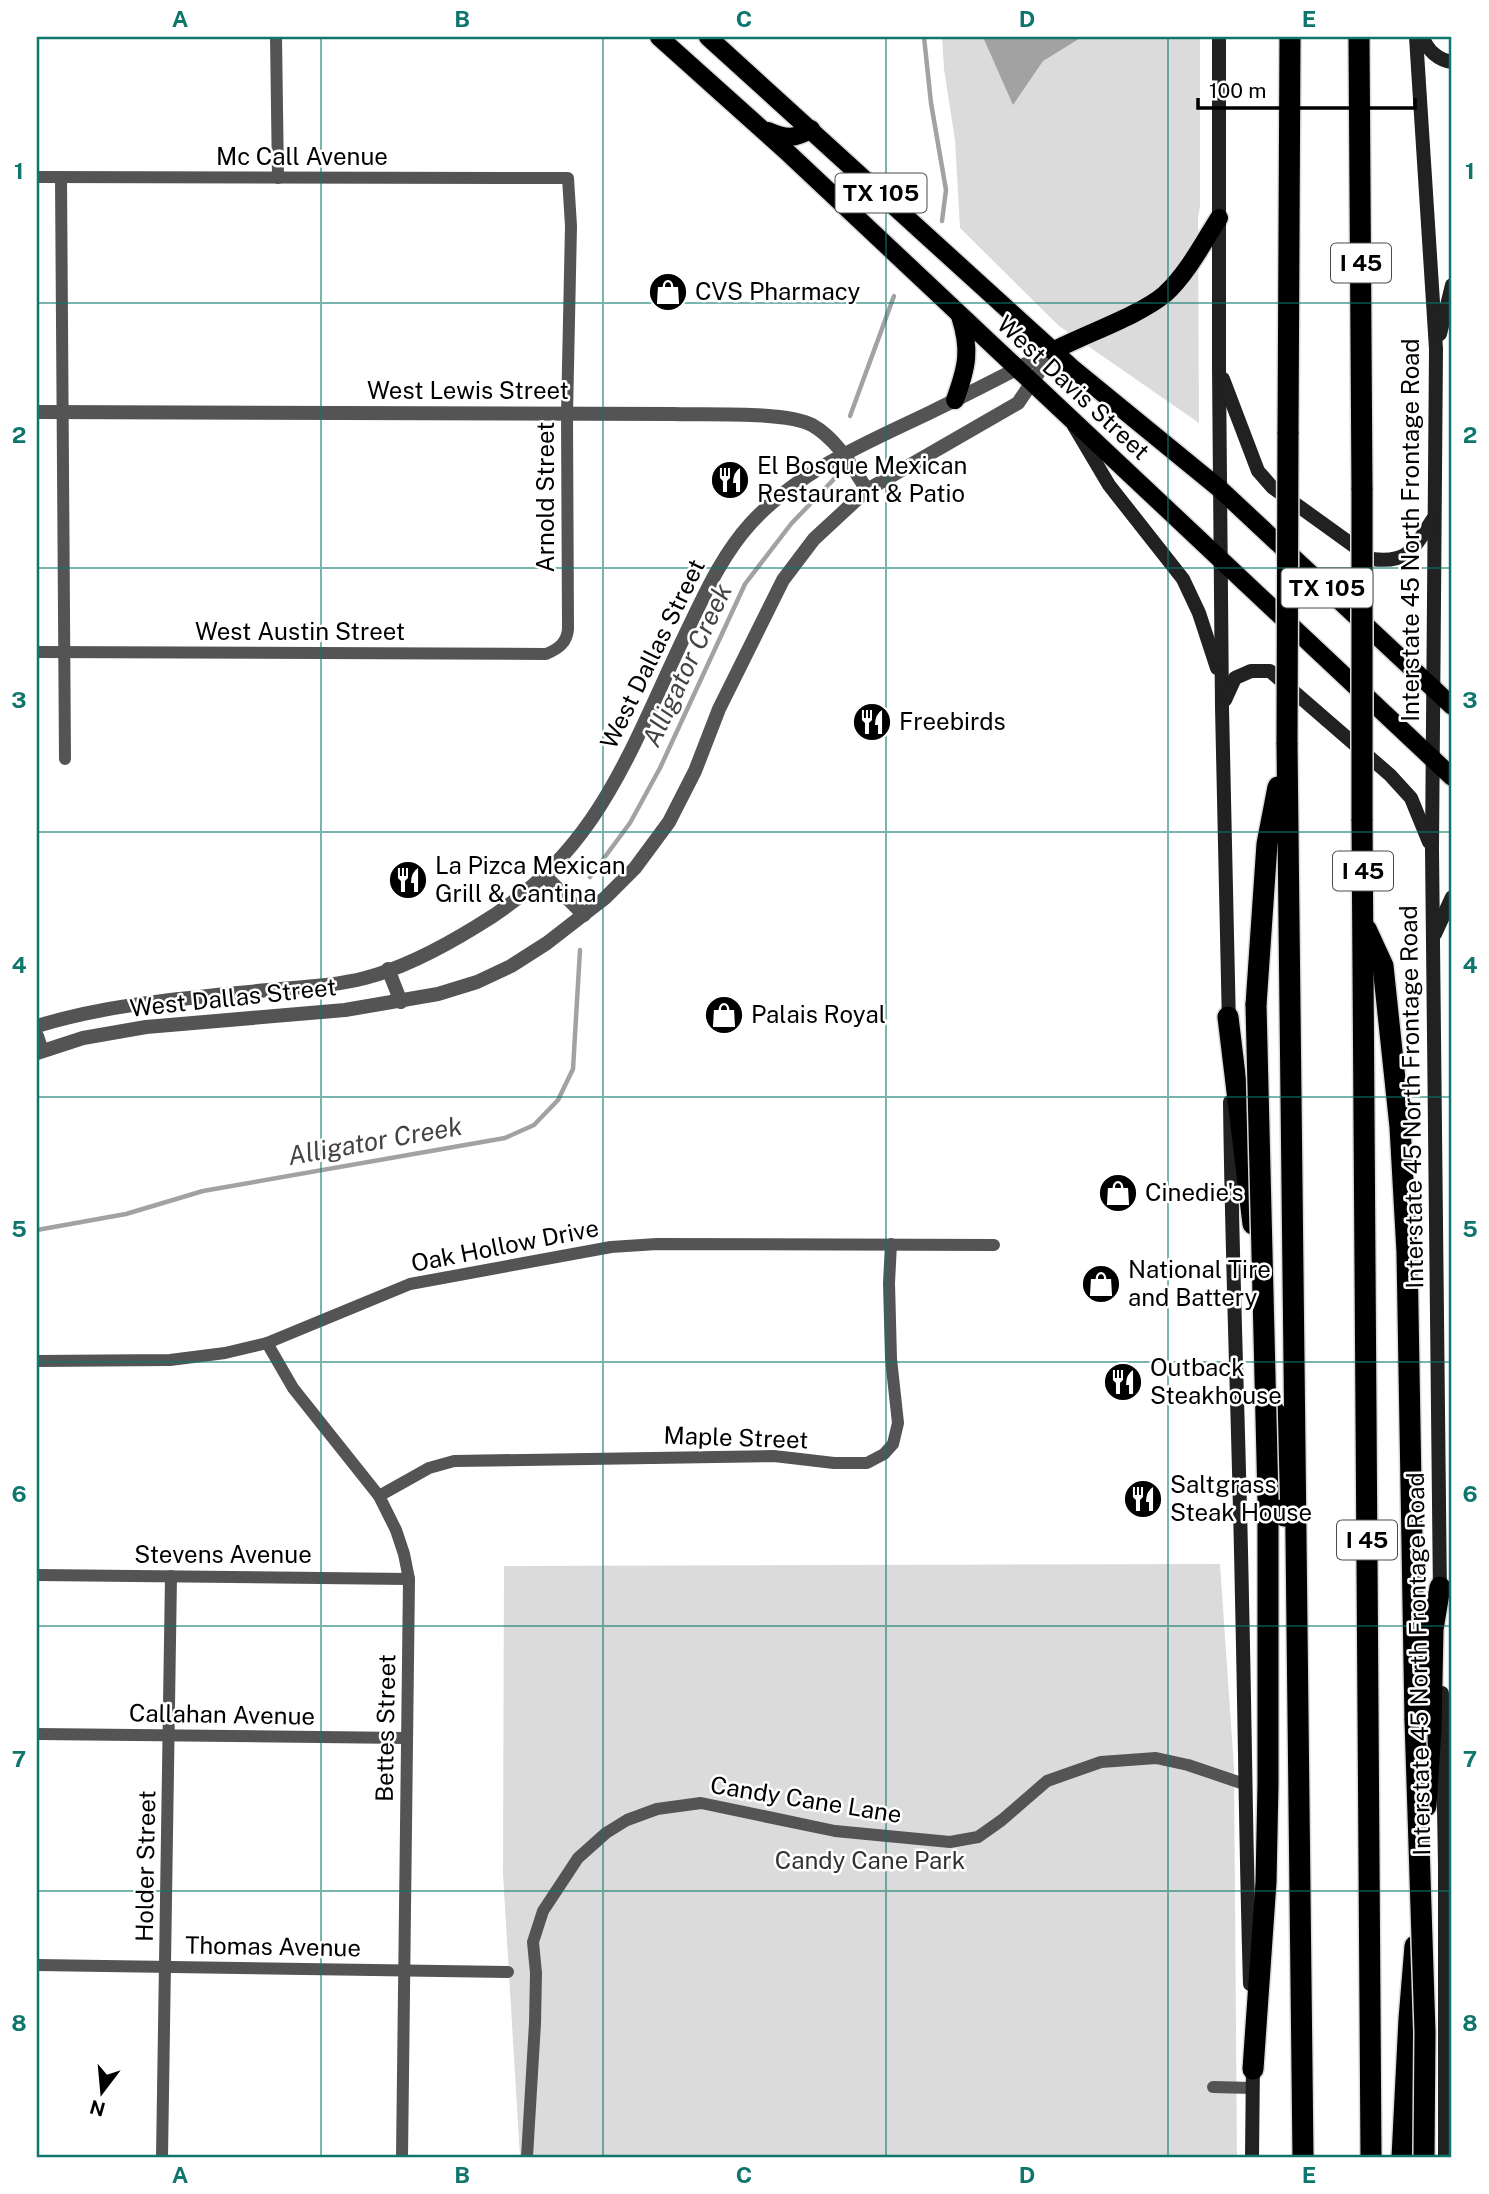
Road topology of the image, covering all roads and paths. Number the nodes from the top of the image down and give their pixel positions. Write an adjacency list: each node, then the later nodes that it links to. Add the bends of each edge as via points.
1 (276, 37): 14 (street)
2 (659, 37): 10 (main road, West Davis Street / TX 105)
3 (708, 37): 11 (main road, West Davis Street / TX 105)
4 (1219, 37): 16 (main road)
5 (1290, 37): 41 (highway, bridge)
6 (1359, 37): 49 (highway, I 45, bridge)
7 (1416, 37): 19 (main road, Interstate 45 North Frontage Road)
8 (1423, 37): 9 (main road, via 1427,49)
9 (1452, 62)
10 (762, 128): 11 (main road, via 797,138); 18 (main road, West Davis Street / TX 105)
11 (811, 129): 20 (main road, West Davis Street / TX 105)
12 (37, 177): 13 (street, Mc Call Avenue)
13 (61, 177): 14 (street, Mc Call Avenue); 26 (street)
14 (278, 178): 15 (street, Mc Call Avenue)
15 (568, 178): 27 (street, Arnold Street)
16 (1219, 218): 20 (main road, via 1166,293); 21 (main road)
17 (1452, 285): 19 (main road)
18 (960, 316): 22 (main road, West Davis Street / TX 105); 24 (main road, via 967,358)
19 (1436, 349): 32 (main road, Interstate 45 North Frontage Road)
20 (1053, 351): 22 (street, West Dallas Street); 23 (street, West Dallas Street); 30 (main road, West Davis Street / TX 105)
21 (1219, 368): 30 (main road); 32 (main road, via 1258,471 1272,487 1372,559 1391,562 1410,553)
22 (1016, 369): 23 (main road, West Davis Street / TX 105); 24 (street, West Dallas Street)
23 (1031, 382): 28 (main road, West Davis Street / TX 105); 31 (street, West Dallas Street, via 1018,403)
24 (955, 400): 29 (street, West Dallas Street)
25 (37, 412): 26 (street, West Lewis Street)
26 (63, 412): 27 (street, West Lewis Street); 36 (street)
27 (567, 414): 29 (street, West Lewis Street, via 777,417 811,425); 34 (street, Arnold Street, via 568,629)
28 (1069, 418): 33 (main road, West Davis Street / TX 105); 37 (main road, via 1109,485 1183,579)
29 (843, 453): 31 (street, West Lewis Street); 46 (street, West Dallas Street, via 775,501 730,549 614,786 582,835)
30 (1220, 489): 33 (main road); 38 (main road, West Davis Street / TX 105)
31 (867, 490): 48 (street, West Dallas Street, via 814,540 783,580 669,822 635,868)
32 (1433, 519): 38 (main road, Interstate 45 North Frontage Road)
33 (1221, 561): 37 (main road); 43 (main road, West Davis Street / TX 105)
34 (561, 646): 36 (street, West Austin Street, via 545,654)
35 (37, 652): 36 (street, West Austin Street)
36 (64, 653): 42 (street)
37 (1222, 683): 40 (main road)
38 (1433, 688): 39 (main road, West Davis Street / TX 105); 43 (main road, Interstate 45 North Frontage Road)
39 (1452, 706)
40 (1222, 707): 45 (main road, via 1235,678 1251,671 1270,671 1404,790); 54 (main road)
41 (1287, 743): 70 (highway); 77 (highway, bridge, via 1267,844 1256,1004 1268,1500 1267,1857)
42 (65, 759)
43 (1432, 759): 44 (main road, West Davis Street / TX 105); 45 (main road, Interstate 45 North Frontage Road)
44 (1452, 777)
45 (1432, 849): 50 (main road, Interstate 45 North Frontage Road)
46 (545, 876): 48 (street); 51 (street, West Dallas Street, via 477,927)
47 (1452, 897): 50 (main road)
48 (584, 915): 53 (street, West Dallas Street, via 511,966 477,982)
49 (1363, 924): 84 (highway, I 45); 86 (highway, bridge, via 1383,966 1407,1252)
50 (1433, 939): 67 (main road, Interstate 45 North Frontage Road)
51 (388, 970): 52 (street, West Dallas Street, via 365,978); 53 (street)
52 (181, 999): 55 (street); 56 (street, West Dallas Street, via 113,1007)
53 (401, 1002): 55 (street, West Dallas Street)
54 (1228, 1017): 70 (highway, via 1271,1365); 72 (main road)
55 (184, 1023): 58 (street, West Dallas Street, via 83,1038)
56 (37, 1026)
57 (37, 1037): 58 (street)
58 (39, 1052)
59 (891, 1244): 60 (street, Oak Hollow Drive); 61 (street, Oak Hollow Drive, via 611,1247 410,1284); 63 (street, Maple Street, via 891,1359 898,1423 893,1444 867,1463 774,1456 454,1461 429,1468)
60 (994, 1245)
61 (267, 1343): 62 (street, Oak Hollow Drive, via 170,1360); 63 (street, Bettes Street, via 293,1388)
62 (37, 1361)
63 (379, 1496): 66 (street, Bettes Street, via 396,1530)
64 (37, 1575): 65 (street, Stevens Avenue)
65 (171, 1576): 66 (street, Stevens Avenue); 69 (street, Holder Street)
66 (409, 1579): 71 (street, Bettes Street)
67 (1440, 1587): 85 (highway, via 1433,1629 1431,1729); 87 (main road, Interstate 45 North Frontage Road)
68 (37, 1734): 69 (street, Callahan Avenue)
69 (169, 1735): 71 (street, Callahan Avenue); 74 (street, Holder Street)
70 (1299, 1737): 83 (highway)
71 (406, 1738): 75 (street, Bettes Street)
72 (1244, 1784): 77 (main road); 81 (street, Candy Cane Lane, via 1156,1758 1101,1762 1047,1781 978,1837 950,1842 835,1831 701,1803 656,1808 627,1820 578,1858 543,1911 533,1942 535,2011)
73 (37, 1965): 74 (street, Thomas Avenue)
74 (165, 1966): 75 (street, Thomas Avenue); 79 (street, Holder Street)
75 (404, 1970): 76 (street, Thomas Avenue); 80 (street, Bettes Street)
76 (508, 1972)
77 (1252, 2078): 78 (street); 82 (main road)
78 (1213, 2087)
79 (162, 2157)
80 (402, 2157)
81 (527, 2157)
82 (1252, 2157)
83 (1303, 2157)
84 (1371, 2157)
85 (1402, 2157)
86 (1424, 2157)
87 (1445, 2157)

